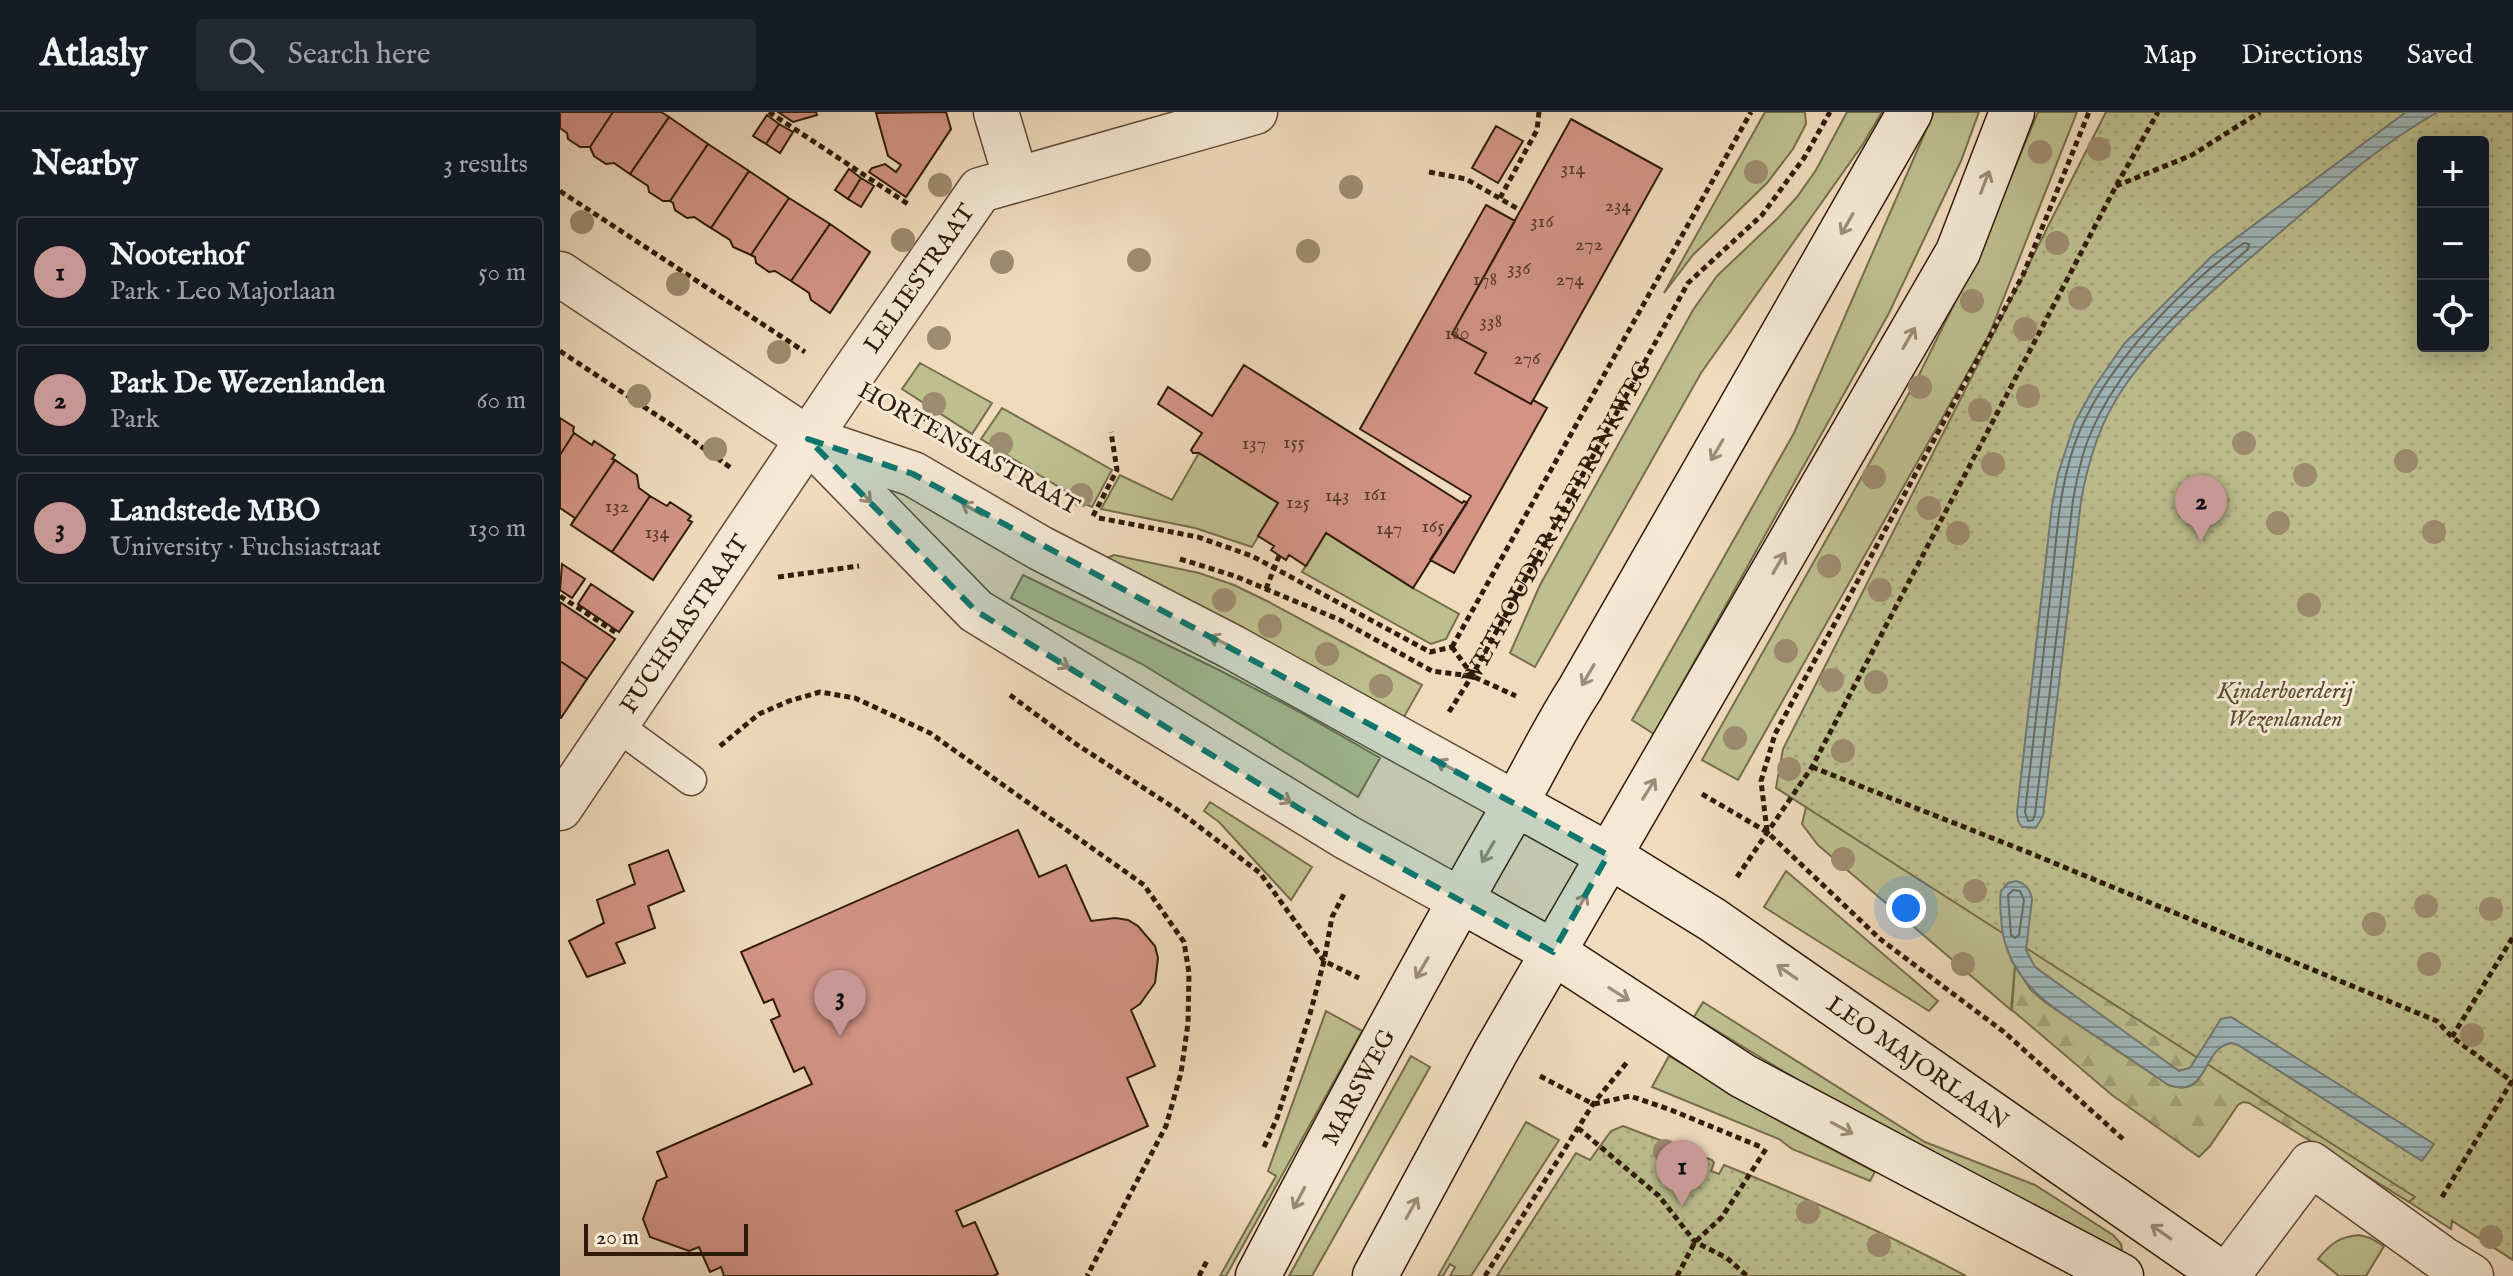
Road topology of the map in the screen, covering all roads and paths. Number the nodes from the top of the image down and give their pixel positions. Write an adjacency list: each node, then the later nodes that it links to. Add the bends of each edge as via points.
1 (769, 112): 18 (path)
2 (996, 112): 13 (main road)
3 (1255, 112): 13 (main road, LELIESTRAAT)
4 (1539, 112): 16 (path, via 1537,130)
5 (1751, 112): 35 (path)
6 (1830, 112): 37 (path, WETHOUDER ALFERINKWEG, via 1762,215 1688,283)
7 (1910, 112): 42 (main road, one-way to 42)
8 (2012, 112): 46 (main road, one-way to 8, via 1958,252)
9 (2089, 112): 44 (path, via 2023,275 1775,734 1761,781)
10 (2158, 112): 14 (path)
11 (2260, 112): 14 (path, via 2192,155)
12 (1429, 172): 16 (path, via 1466,179)
13 (1016, 179): 18 (main road, LELIESTRAAT, via 980,190)
14 (2116, 186): 40 (path)
15 (560, 191): 21 (path, HORTENSIASTRAAT)
16 (1500, 198): 17 (path)
17 (1520, 210)
18 (951, 232): 21 (main road, LELIESTRAAT)
19 (560, 274): 24 (main road, HORTENSIASTRAAT)
20 (560, 351): 25 (path)
21 (848, 380): 22 (path, HORTENSIASTRAAT, via 903,404); 24 (main road, LELIESTRAAT)
22 (941, 429)
23 (1111, 432): 27 (path, via 1117,470)
24 (808, 439): 25 (main road, FUCHSIASTRAAT); 39 (main road, HORTENSIASTRAAT, one-way to 24, via 913,474); 45 (main road, HORTENSIASTRAAT, one-way to 45, via 976,611)
25 (769, 496): 32 (main road, FUCHSIASTRAAT)
26 (1085, 514): 27 (path, HORTENSIASTRAAT)
27 (1093, 516): 31 (path, HORTENSIASTRAAT, via 1198,537)
28 (1167, 555): 33 (path)
29 (1279, 556): 31 (path)
30 (862, 566): 32 (path)
31 (1275, 566): 33 (path); 35 (path, HORTENSIASTRAAT, via 1430,652)
32 (710, 586): 36 (main road, FUCHSIASTRAAT)
33 (1266, 589): 37 (path, via 1340,620 1432,671)
34 (560, 596): 36 (path)
35 (1452, 647): 37 (path)
36 (659, 661): 38 (main road, FUCHSIASTRAAT)
37 (1472, 676): 39 (path, WETHOUDER ALFERINKWEG)
38 (616, 725): 41 (lane); 43 (main road, FUCHSIASTRAAT)
39 (1424, 754): 42 (main road, HORTENSIASTRAAT, one-way to 39)
40 (1812, 767): 44 (path); 52 (path, via 2437,1021)
41 (691, 780): 61 (path, via 708,755 759,714 820,692 855,698 930,733 1144,885 1184,942 1188,1023 1181,1073 1166,1126)
42 (1516, 804): 46 (main road, HORTENSIASTRAAT); 47 (main road, one-way to 47)
43 (560, 808)
44 (1767, 832): 48 (path); 56 (path, via 1880,939 2004,1032)
45 (1368, 850): 47 (main road, HORTENSIASTRAAT); 57 (path, via 1332,917 1277,1118)
46 (1608, 855): 48 (main road, LEO MAJORLAAN); 50 (main road, one-way to 46)
47 (1460, 900): 50 (main road, HORTENSIASTRAAT); 63 (main road, MARSWEG, one-way to 63)
48 (1713, 920): 69 (main road, LEO MAJORLAAN, one-way to 48)
49 (2513, 937): 52 (path)
50 (1553, 952): 51 (main road, one-way to 51); 64 (main road, one-way to 50)
51 (1656, 1017): 54 (path); 68 (main road, one-way to 68, via 1743,1076)
52 (2452, 1037): 53 (path)
53 (2512, 1081): 58 (path)
54 (1593, 1104): 55 (path); 59 (path, via 1630,1096 1766,1149 1722,1217)
55 (1578, 1128): 59 (path, via 1659,1196); 65 (path)
56 (2130, 1144)
57 (1259, 1158)
58 (2416, 1238): 69 (main road, via 2311,1164); 70 (main road)
59 (1695, 1242): 66 (path); 67 (path, via 1727,1258)
60 (1213, 1250): 62 (path)
61 (1087, 1276)
62 (1199, 1276)
63 (1258, 1276)
64 (1375, 1276)
65 (1485, 1276)
66 (1677, 1276)
67 (1747, 1276)
68 (2121, 1276)
69 (2226, 1276)
70 (2471, 1276)

